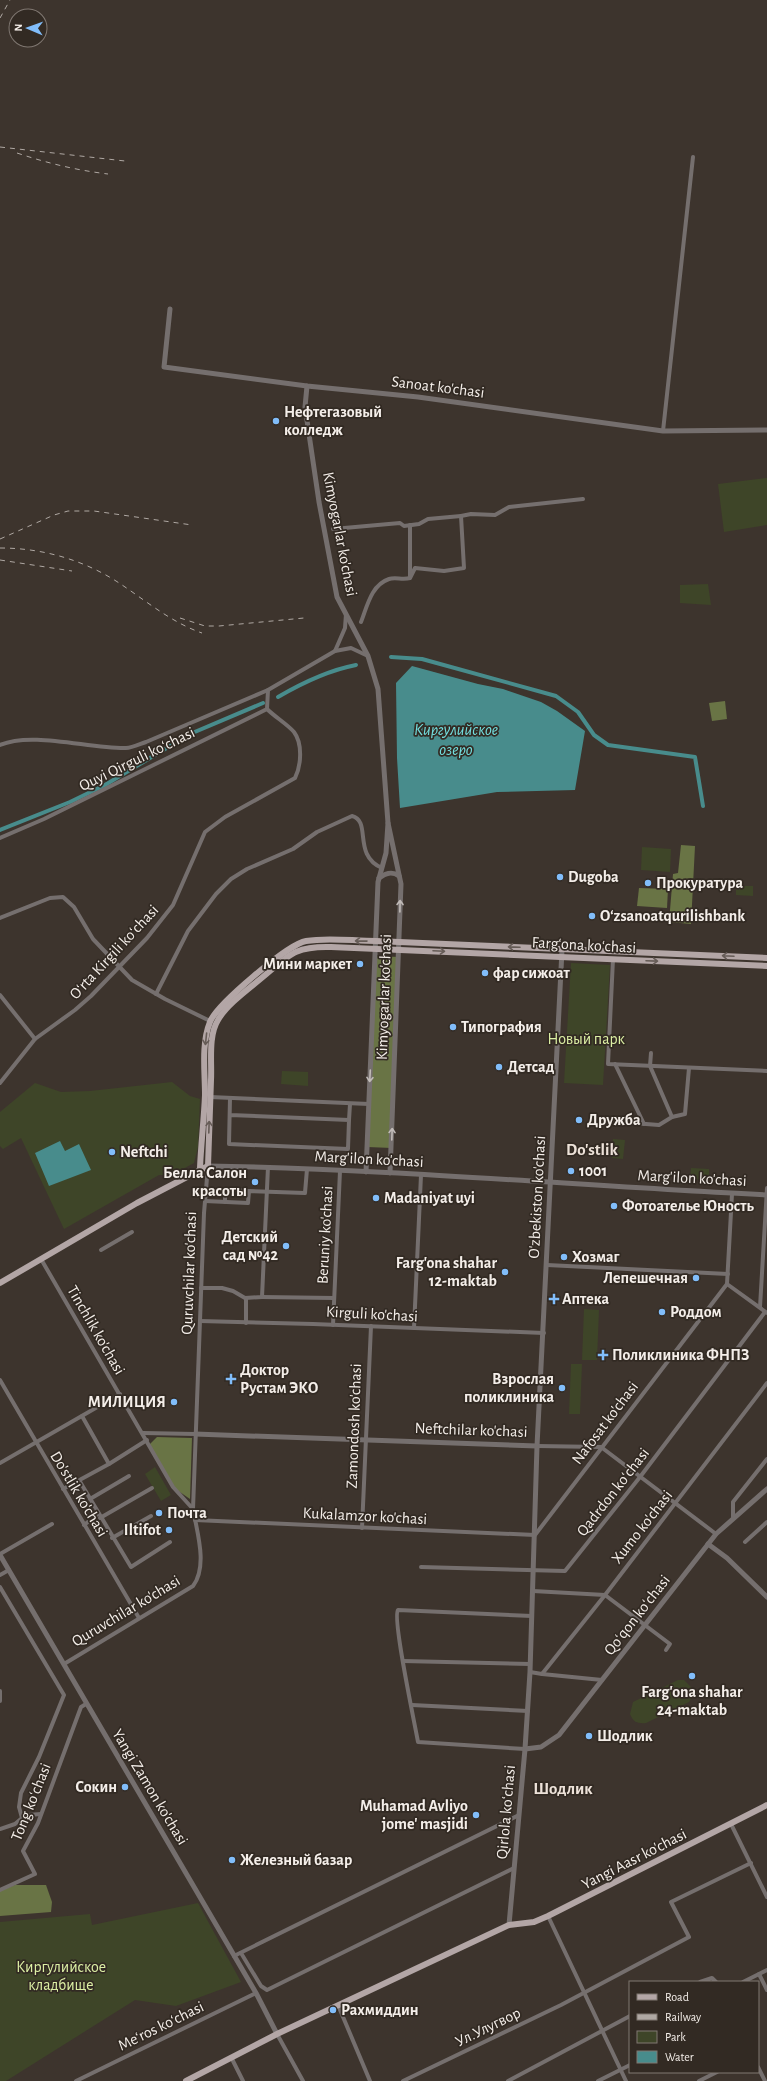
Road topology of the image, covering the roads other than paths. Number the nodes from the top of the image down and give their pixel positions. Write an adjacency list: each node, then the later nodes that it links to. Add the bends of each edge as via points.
1 (693, 157): 5 (street)
2 (170, 309): 3 (street, Sanoat ko'chasi, via 164,367)
3 (308, 386): 5 (street, Sanoat ko'chasi, via 418,397); 11 (street, Kimyogarlar ko'chasi, via 305,407 319,502 337,596)
4 (767, 430): 5 (street, Sanoat ko'chasi)
5 (663, 431)
6 (583, 499): 7 (street, via 509,507 495,515)
7 (461, 516): 8 (street, via 428,519); 10 (street, via 464,568 444,571 415,568)
8 (410, 525): 9 (street, via 404,526 400,523); 10 (street)
9 (333, 529)
10 (410, 578): 12 (street, via 389,579 375,587)
11 (346, 614): 13 (street, via 345,628); 14 (street, Kimyogarlar ko'chasi)
12 (361, 622)
13 (335, 652): 14 (street, via 351,648); 15 (street)
14 (368, 656): 18 (street, Kimyogarlar ko'chasi, via 378,689)
15 (268, 690): 16 (street); 17 (street, via 127,748 39,740 17,741)
16 (267, 709): 19 (street, Quyi Qirguli koʻchasi, via 44,819); 32 (street, Oʻrta Kirgili koʻchasi, via 294,733 299,745 299,769 295,778 225,817 205,832 173,905 147,938)
17 (0, 746)
18 (388, 822): 20 (street, Kimyogarlar ko'chasi, via 386,853); 21 (street, Kimyogarlar ko'chasi)
19 (0, 838)
20 (382, 868): 22 (street, Kimyogarlar ko'chasi); 33 (street, via 373,864 366,856 361,825 358,819 352,816 317,832 294,849 247,868 216,894 188,931)
21 (399, 876): 22 (street, via 388,873); 25 (street, Kimyogarlar ko'chasi, one-way to 21)
22 (379, 878): 24 (street, Kimyogarlar ko'chasi)
23 (0, 918): 32 (street, via 50,898 63,897 74,907 92,939)
24 (376, 941): 25 (main road); 26 (street, Kimyogarlar ko'chasi); 35 (main road, one-way to 35, via 321,940 298,943 274,959 236,993)
25 (400, 946): 26 (main road, Quruvchilar ko'chasi); 27 (main road, Fargʻona koʻchasi, one-way to 25); 28 (main road, Fargʻona koʻchasi, one-way to 28); 58 (street, Kimyogarlar ko'chasi, one-way to 25)
26 (376, 948): 43 (main road, Quruvchilar ko'chasi, via 302,948 277,965 241,996 215,1024); 46 (street, Kimyogarlar ko'chasi, one-way to 46)
27 (562, 950): 28 (street, O'zbekiston ko'chasi); 29 (main road, Fargʻona koʻchasi, one-way to 27)
28 (562, 957): 30 (main road, Fargʻona koʻchasi); 60 (street, O'zbekiston ko'chasi)
29 (767, 958)
30 (613, 959): 31 (main road, Fargʻona koʻchasi, one-way to 31); 38 (street, via 608,1064)
31 (767, 966)
32 (119, 967): 33 (street, via 132,980); 36 (street, Oʻrta Kirgili koʻchasi, via 75,1010)
33 (156, 994): 35 (street)
34 (0, 995): 36 (street)
35 (210, 1021): 54 (main road, one-way to 54, via 206,1045)
36 (35, 1038): 42 (street, Oʻrta Kirgili koʻchasi)
37 (651, 1053): 39 (street)
38 (615, 1064): 39 (street); 51 (street)
39 (650, 1066): 40 (street); 48 (street)
40 (689, 1068): 41 (street); 48 (street, via 685,1114)
41 (767, 1072)
42 (0, 1083)
43 (210, 1097): 44 (street); 52 (main road, Quruvchilar ko'chasi, one-way to 43)
44 (230, 1098): 45 (street); 47 (street)
45 (350, 1104): 46 (street); 49 (street)
46 (369, 1104): 57 (street, Kimyogarlar ko'chasi)
47 (230, 1115): 49 (street); 49 (street, via 229,1144 348,1149)
48 (672, 1117): 51 (street, via 659,1125)
49 (349, 1120)
50 (607, 1121): 51 (street)
51 (644, 1124)
52 (208, 1166): 53 (street, Marg'ilon ko'chasi); 54 (main road, Marg'ilon ko'chasi); 66 (street, Quruvchilar ko'chasi)
53 (268, 1167): 55 (street, Marg'ilon ko'chasi); 63 (street)
54 (200, 1168): 70 (main road, Marg'ilon ko'chasi)
55 (307, 1169): 56 (street, Marg'ilon ko'chasi); 63 (street, via 305,1193)
56 (340, 1171): 57 (street, Marg'ilon ko'chasi); 78 (street, Beruniy ko'chasi)
57 (366, 1172): 58 (street, Marg'ilon ko'chasi)
58 (390, 1173): 59 (street, Marg'ilon ko'chasi)
59 (421, 1175): 60 (street, Marg'ilon ko'chasi); 85 (street)
60 (551, 1182): 64 (street, Marg'ilon ko'chasi); 71 (street, O'zbekiston ko'chasi)
61 (767, 1188): 65 (street)
62 (249, 1191): 63 (street); 67 (street, via 248,1203); 67 (street, via 225,1190)
63 (267, 1191): 76 (street)
64 (732, 1194): 65 (street, Marg'ilon ko'chasi); 72 (street)
65 (767, 1195): 79 (street)
66 (205, 1201): 67 (street); 75 (street, Quruvchilar ko'chasi)
67 (225, 1202)
68 (132, 1232): 69 (street)
69 (101, 1250)
70 (41, 1259): 73 (main road, Marg'ilon ko'chasi); 89 (street, Tinchlik ko'chasi)
71 (547, 1265): 72 (street); 86 (street, O'zbekiston ko'chasi)
72 (728, 1274): 74 (street)
73 (0, 1283)
74 (728, 1284): 79 (street); 97 (street, Nafosat ko'chasi)
75 (201, 1288): 77 (street, via 222,1288); 81 (street, Quruvchilar ko'chasi)
76 (262, 1297): 77 (street); 78 (street)
77 (246, 1298): 82 (street)
78 (334, 1298): 83 (street, Beruniy ko'chasi)
79 (760, 1307): 80 (street)
80 (766, 1312): 102 (street, Qadrdon koʻchasi)
81 (200, 1321): 82 (street, Kirguli ko'chasi); 92 (street, Quruvchilar ko'chasi)
82 (246, 1323): 83 (street, Kirguli ko'chasi)
83 (333, 1325): 84 (street, Kirguli ko'chasi)
84 (371, 1326): 85 (street, Kirguli ko'chasi); 93 (street, Zamondosh ko'chasi)
85 (414, 1328): 86 (street, Kirguli ko'chasi)
86 (544, 1334): 96 (street, O'zbekiston ko'chasi)
87 (0, 1380): 95 (street, Do'stlik ko'chasi)
88 (767, 1383): 108 (street, Xumo ko'chasi)
89 (120, 1394): 90 (street); 91 (street, Tinchlik ko'chasi)
90 (82, 1416): 95 (street); 100 (street)
91 (143, 1433): 92 (street); 94 (street, Tinchlik ko'chasi)
92 (195, 1434): 93 (street, Neftchilar ko'chasi); 109 (street, Quruvchilar ko'chasi)
93 (366, 1439): 96 (street, Neftchilar ko'chasi); 117 (street, Zamondosh ko'chasi)
94 (147, 1440): 100 (street); 109 (street, Tinchlik ko'chasi, via 173,1487)
95 (35, 1443): 99 (street); 105 (street, Do'stlik ko'chasi)
96 (537, 1446): 97 (street, Neftchilar ko'chasi); 119 (street, Qirlola koʻchasi)
97 (601, 1447): 102 (street); 119 (street, Nafosat ko'chasi)
98 (767, 1458): 112 (street, via 733,1502)
99 (0, 1463)
100 (109, 1464): 103 (street)
101 (129, 1476): 107 (street)
102 (640, 1477): 108 (street); 127 (street, Qadrdon koʻchasi, via 565,1571)
103 (79, 1480): 105 (street); 107 (street)
104 (152, 1488): 110 (street)
105 (62, 1489): 116 (street, Do'stlik ko'chasi)
106 (766, 1490): 112 (street, Qoʻqon koʻchasi)
107 (90, 1499): 110 (street)
108 (675, 1504): 118 (street); 131 (street, Xumo ko'chasi)
109 (193, 1509): 113 (street, Quruvchilar ko'chasi)
110 (99, 1516): 116 (street); 120 (street)
111 (151, 1516): 120 (street)
112 (733, 1518): 118 (street, Qoʻqon koʻchasi)
113 (195, 1520): 117 (street, Kukalamzor ko'chasi); 134 (street, Quruvchilar ko'chasi, via 200,1561 196,1581 193,1586)
114 (767, 1522): 122 (street)
115 (52, 1524): 124 (street)
116 (84, 1525): 134 (street, Do'stlik ko'chasi)
117 (362, 1528): 119 (street, Kukalamzor ko'chasi)
118 (716, 1534): 123 (street, Qoʻqon koʻchasi)
119 (535, 1535): 127 (street, Qirlola koʻchasi)
120 (112, 1538): 121 (street, via 131,1567)
121 (170, 1542)
122 (745, 1542)
123 (708, 1544): 132 (street, via 727,1558); 135 (street, Qoʻqon koʻchasi)
124 (0, 1555): 126 (street, Yangi Zamon ko'chasi)
125 (421, 1568): 127 (street, Qadrdon koʻchasi)
126 (8, 1570): 128 (street); 138 (street, Yangi Zamon ko'chasi)
127 (533, 1570): 130 (street, Qirlola koʻchasi)
128 (0, 1575)
129 (0, 1587): 152 (street, via 64,1694 39,1757 21,1792 19,1807)
130 (533, 1591): 131 (street); 133 (street, Qirlola koʻchasi)
131 (605, 1595): 135 (street); 141 (street, Xumo ko'chasi)
132 (767, 1597)
133 (532, 1616): 137 (street, via 398,1610 398,1636); 139 (street, Qirlola koʻchasi)
134 (139, 1618): 138 (street, Quruvchilar ko'chasi)
135 (645, 1624): 136 (street, via 670,1644); 142 (street, Qoʻqon koʻchasi)
136 (666, 1650)
137 (403, 1661): 139 (street); 146 (street)
138 (64, 1664): 145 (street, Yangi Zamon ko'chasi)
139 (530, 1664): 140 (street, Qirlola koʻchasi)
140 (530, 1672): 141 (street); 147 (street, Qirlola koʻchasi)
141 (542, 1674): 142 (street)
142 (603, 1680): 148 (street, Qoʻqon koʻchasi, via 559,1735 541,1747)
143 (0, 1691): 144 (street)
144 (0, 1701)
145 (86, 1704): 150 (street, Tong koʻchasi, via 81,1707); 162 (street, Yangi Zamon ko'chasi)
146 (412, 1705): 147 (street); 148 (street, via 418,1742)
147 (528, 1711): 148 (street, Qirlola koʻchasi)
148 (525, 1749): 151 (street, Qirlola koʻchasi)
149 (767, 1805): 153 (main road, Yangi Aasr ko'chasi)
150 (41, 1814): 152 (street); 157 (street, Tong koʻchasi, via 24,1851 35,1874)
151 (519, 1815): 156 (street, Qirlola koʻchasi); 161 (street)
152 (22, 1818): 154 (street, via 16,1824)
153 (731, 1824): 155 (street); 159 (main road, Yangi Aasr ko'chasi)
154 (0, 1829)
155 (751, 1863): 158 (street); 169 (street, Ул.Улугвор, via 671,1902 689,1937)
156 (514, 1868): 160 (street, Qirlola koʻchasi); 161 (street, via 267,1990 261,1986)
157 (0, 1890)
158 (767, 1897)
159 (548, 1916): 160 (main road, Yangi Aasr ko'chasi, via 534,1922); 169 (street)
160 (509, 1925): 171 (main road)
161 (241, 1953): 162 (street)
162 (234, 1956): 170 (street, Yangi Zamon ko'chasi)
163 (767, 1970): 164 (street)
164 (760, 1974): 167 (street); 168 (street)
165 (703, 1981): 166 (street, via 712,1978)
166 (715, 1981)
167 (745, 1981)
168 (767, 1990)
169 (583, 1992): 173 (street); 185 (street, Ул.Улугвор)
170 (256, 1993): 174 (street, Yangi Zamon ko'chasi); 180 (street, Meʻros koʻchasi)
171 (338, 2006): 174 (main road); 184 (street)
172 (629, 2016): 173 (street)
173 (602, 2030): 177 (street); 186 (street, via 564,2053)
174 (277, 2034): 175 (main road); 183 (street)
175 (231, 2057): 181 (main road); 182 (street)
176 (629, 2065): 177 (street)
177 (620, 2069): 187 (street); 188 (street)
178 (759, 2069): 190 (street)
179 (715, 2073): 189 (street)
180 (76, 2081)
181 (186, 2081)
182 (243, 2081)
183 (303, 2081)
184 (370, 2081)
185 (403, 2081)
186 (508, 2081)
187 (598, 2081)
188 (626, 2081)
189 (699, 2081)
190 (765, 2081)

